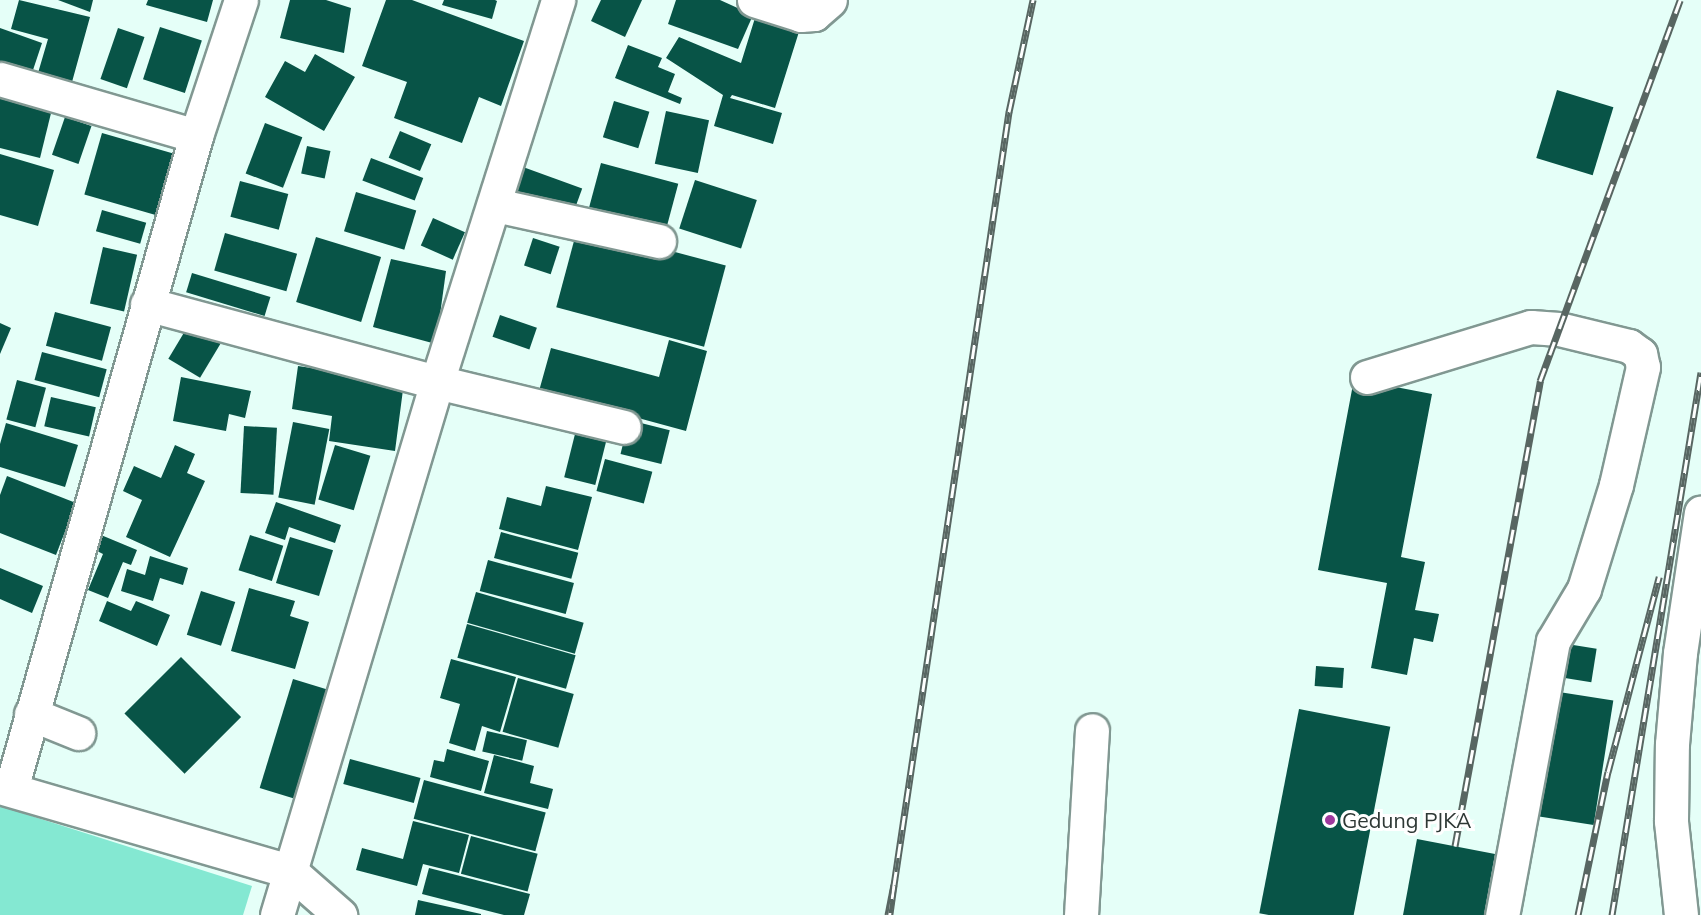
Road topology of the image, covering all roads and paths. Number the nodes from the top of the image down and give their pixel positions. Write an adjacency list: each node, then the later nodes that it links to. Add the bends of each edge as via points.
1 (241, 0): 6 (street)
2 (558, 0): 7 (street)
3 (754, 0): 4 (street, via 801,15 814,14)
4 (831, 0)
5 (0, 79): 6 (street)
6 (196, 136): 9 (street)
7 (495, 205): 8 (street); 11 (street)
8 (659, 241)
9 (147, 304): 11 (street); 14 (street)
10 (1367, 377): 22 (street, via 1531,327 1559,329 1629,345 1640,354 1643,367 1616,485 1584,589 1553,641)
11 (436, 382): 12 (street); 18 (street)
12 (624, 427)
13 (1701, 513): 23 (street, via 1680,653 1672,744 1671,821)
14 (31, 714): 16 (street); 17 (street)
15 (1092, 730): 21 (street)
16 (78, 733)
17 (5, 788): 18 (street)
18 (290, 871): 19 (street); 20 (street)
19 (277, 915)
20 (340, 915)
21 (1081, 915)
22 (1502, 915)
23 (1682, 915)

